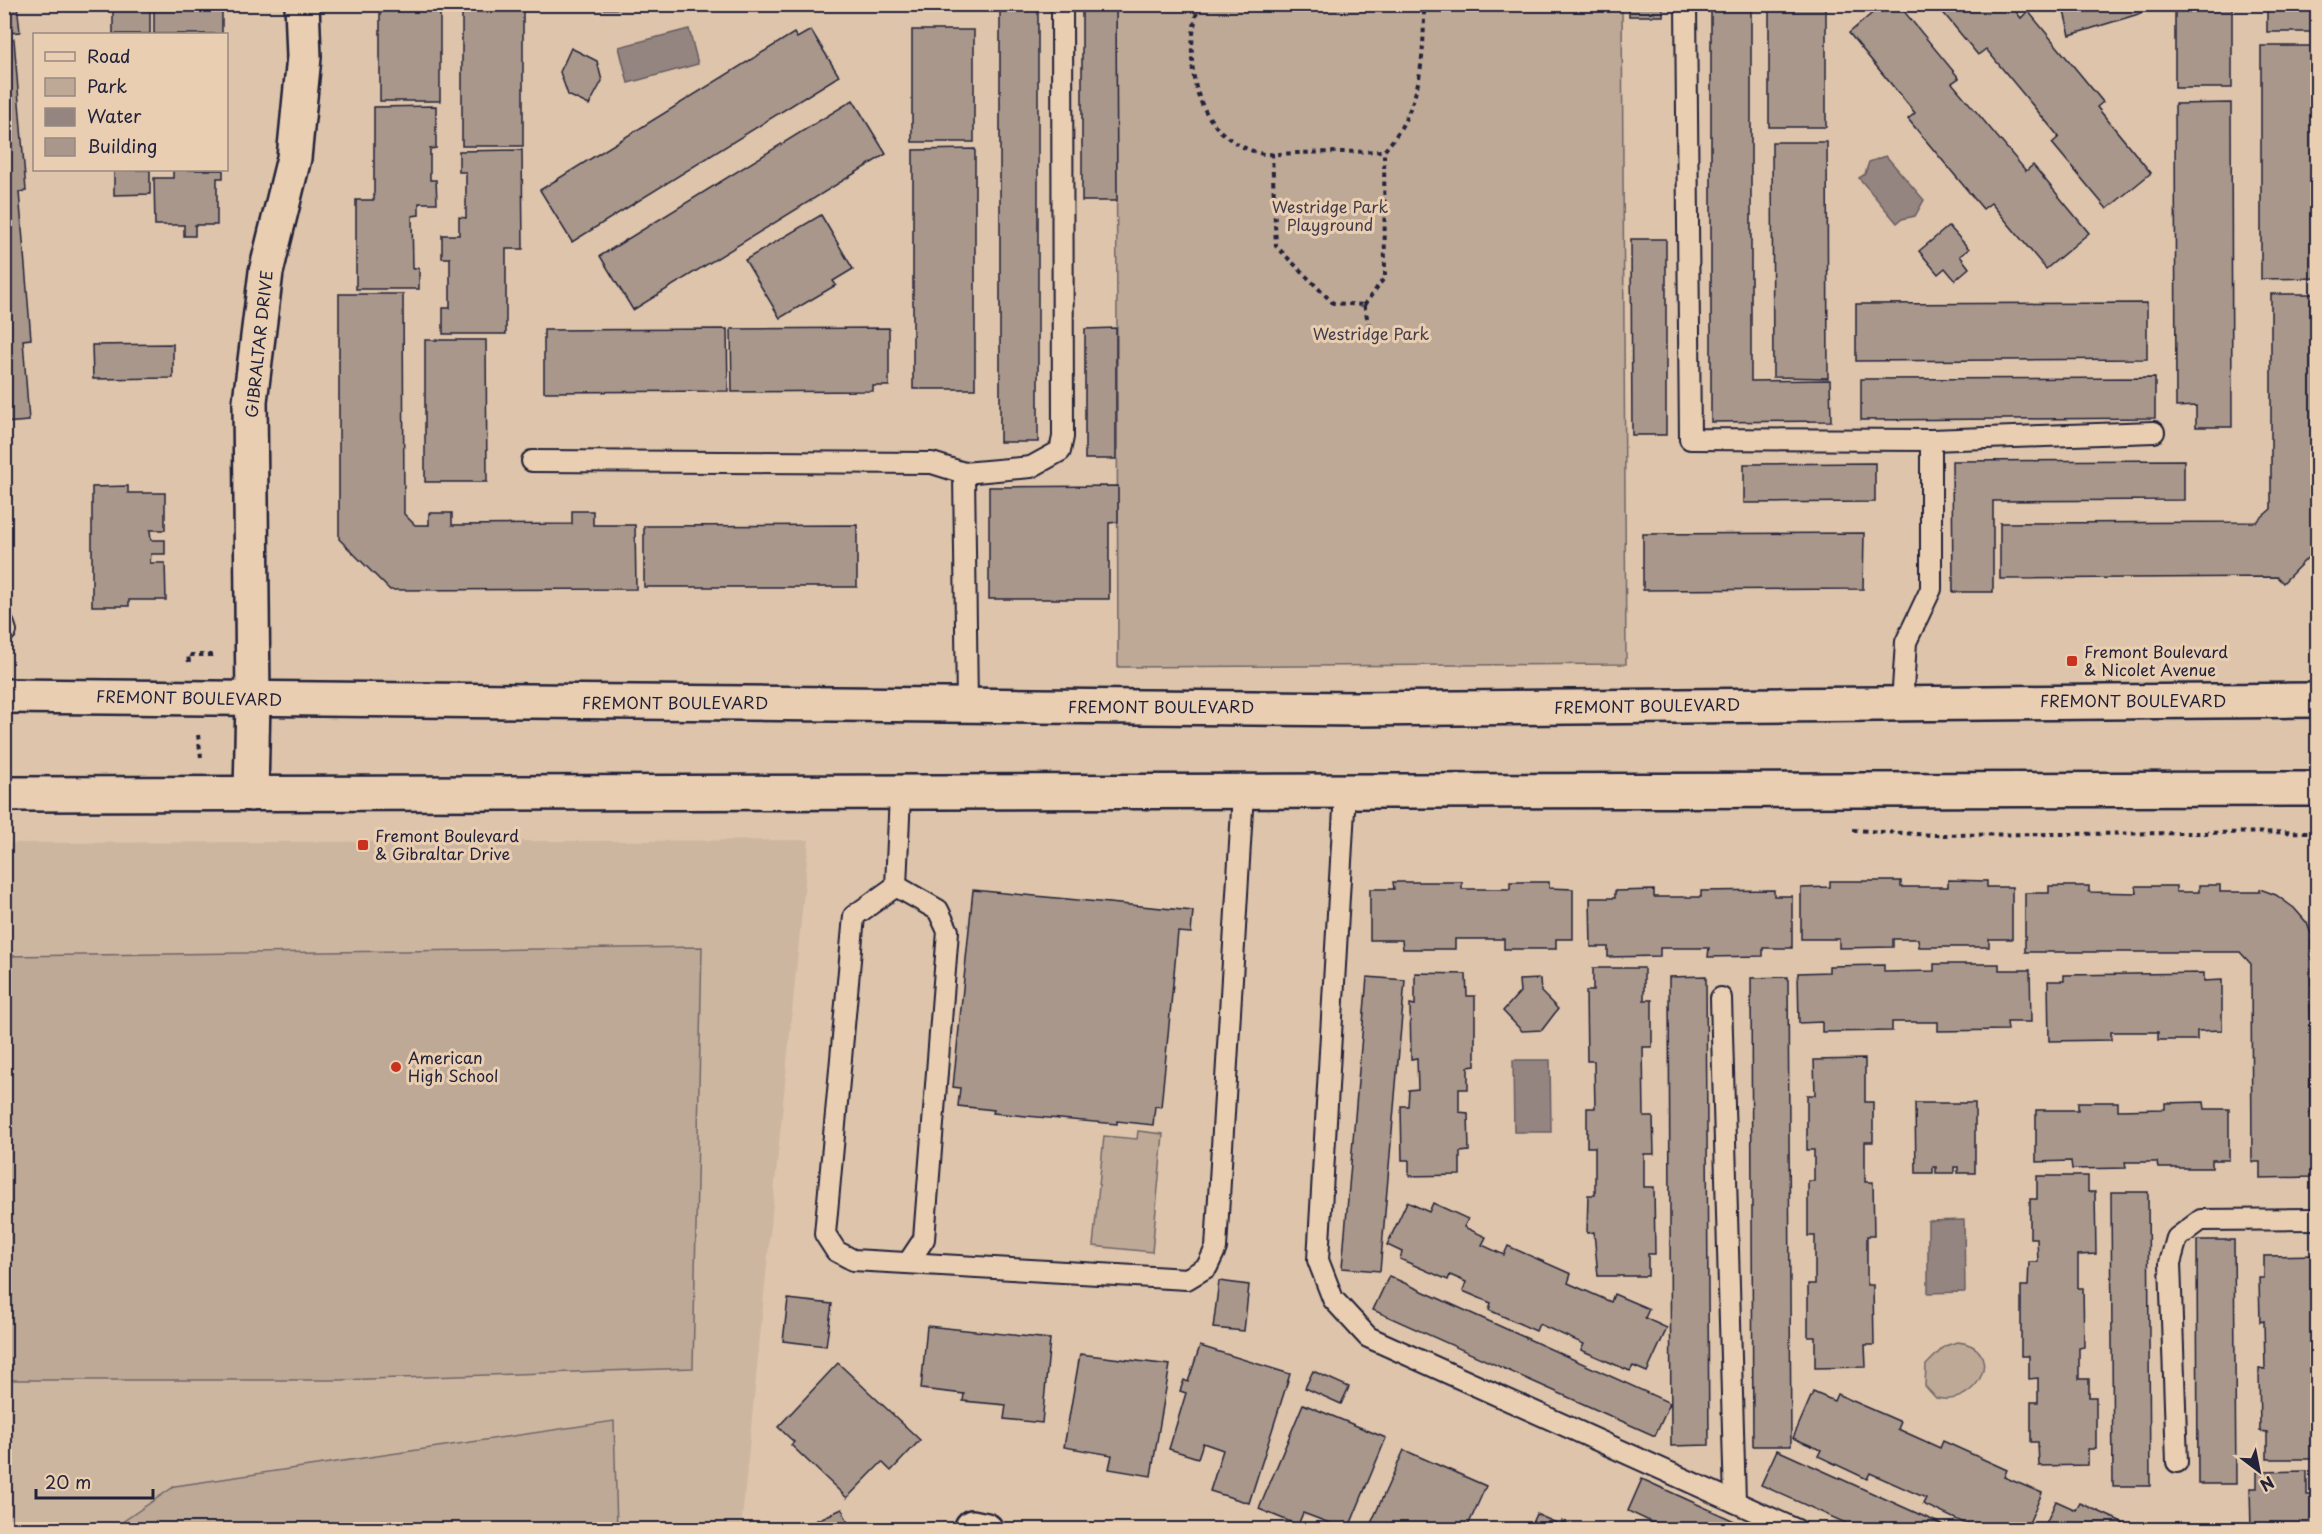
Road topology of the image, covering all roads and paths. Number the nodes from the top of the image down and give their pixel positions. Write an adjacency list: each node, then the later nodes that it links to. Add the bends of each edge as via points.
1 (302, 4): 15 (main road, GIBRALTAR DRIVE, via 304,57 294,158 266,272 250,401)
2 (1062, 4): 13 (lane, via 1064,437 1060,451 1031,467)
3 (1199, 4): 7 (path, via 1190,48 1194,81 1205,109 1213,125 1230,142 1262,154)
4 (1424, 4): 6 (path, via 1424,56 1418,90 1405,123)
5 (1686, 4): 11 (lane, via 1690,439)
6 (1384, 151): 7 (path); 8 (path, via 1385,277)
7 (1272, 153): 8 (path, via 1276,246 1333,303)
8 (1364, 305): 9 (path)
9 (1371, 333)
10 (2154, 432): 11 (lane)
11 (1931, 440): 17 (lane, via 1931,590 1906,642)
12 (532, 461): 13 (lane, via 932,463)
13 (964, 473): 18 (lane)
14 (4, 696): 15 (main road, FREMONT BOULEVARD)
15 (253, 699): 18 (main road, FREMONT BOULEVARD); 23 (main road, GIBRALTAR DRIVE)
16 (2318, 700): 17 (main road, FREMONT BOULEVARD)
17 (1902, 704): 18 (main road, FREMONT BOULEVARD, via 1357,709)
18 (967, 705)
19 (2318, 789): 20 (main road)
20 (1345, 792): 21 (main road); 30 (lane, via 1318,1260 1333,1299 1368,1337)
21 (1243, 793): 24 (main road); 28 (lane, via 1216,1248 1207,1268 1187,1279)
22 (4, 794): 23 (main road)
23 (251, 794): 24 (main road)
24 (900, 794): 25 (lane)
25 (896, 886): 28 (lane, via 938,910 948,931 924,1239); 28 (lane, via 854,916 825,1234 836,1251 853,1260)
26 (1721, 998): 30 (lane)
27 (2318, 1219): 29 (lane, via 2201,1220 2177,1238 2170,1263)
28 (908, 1263)
29 (2177, 1462)
30 (1735, 1502): 31 (lane)
31 (1797, 1530)

